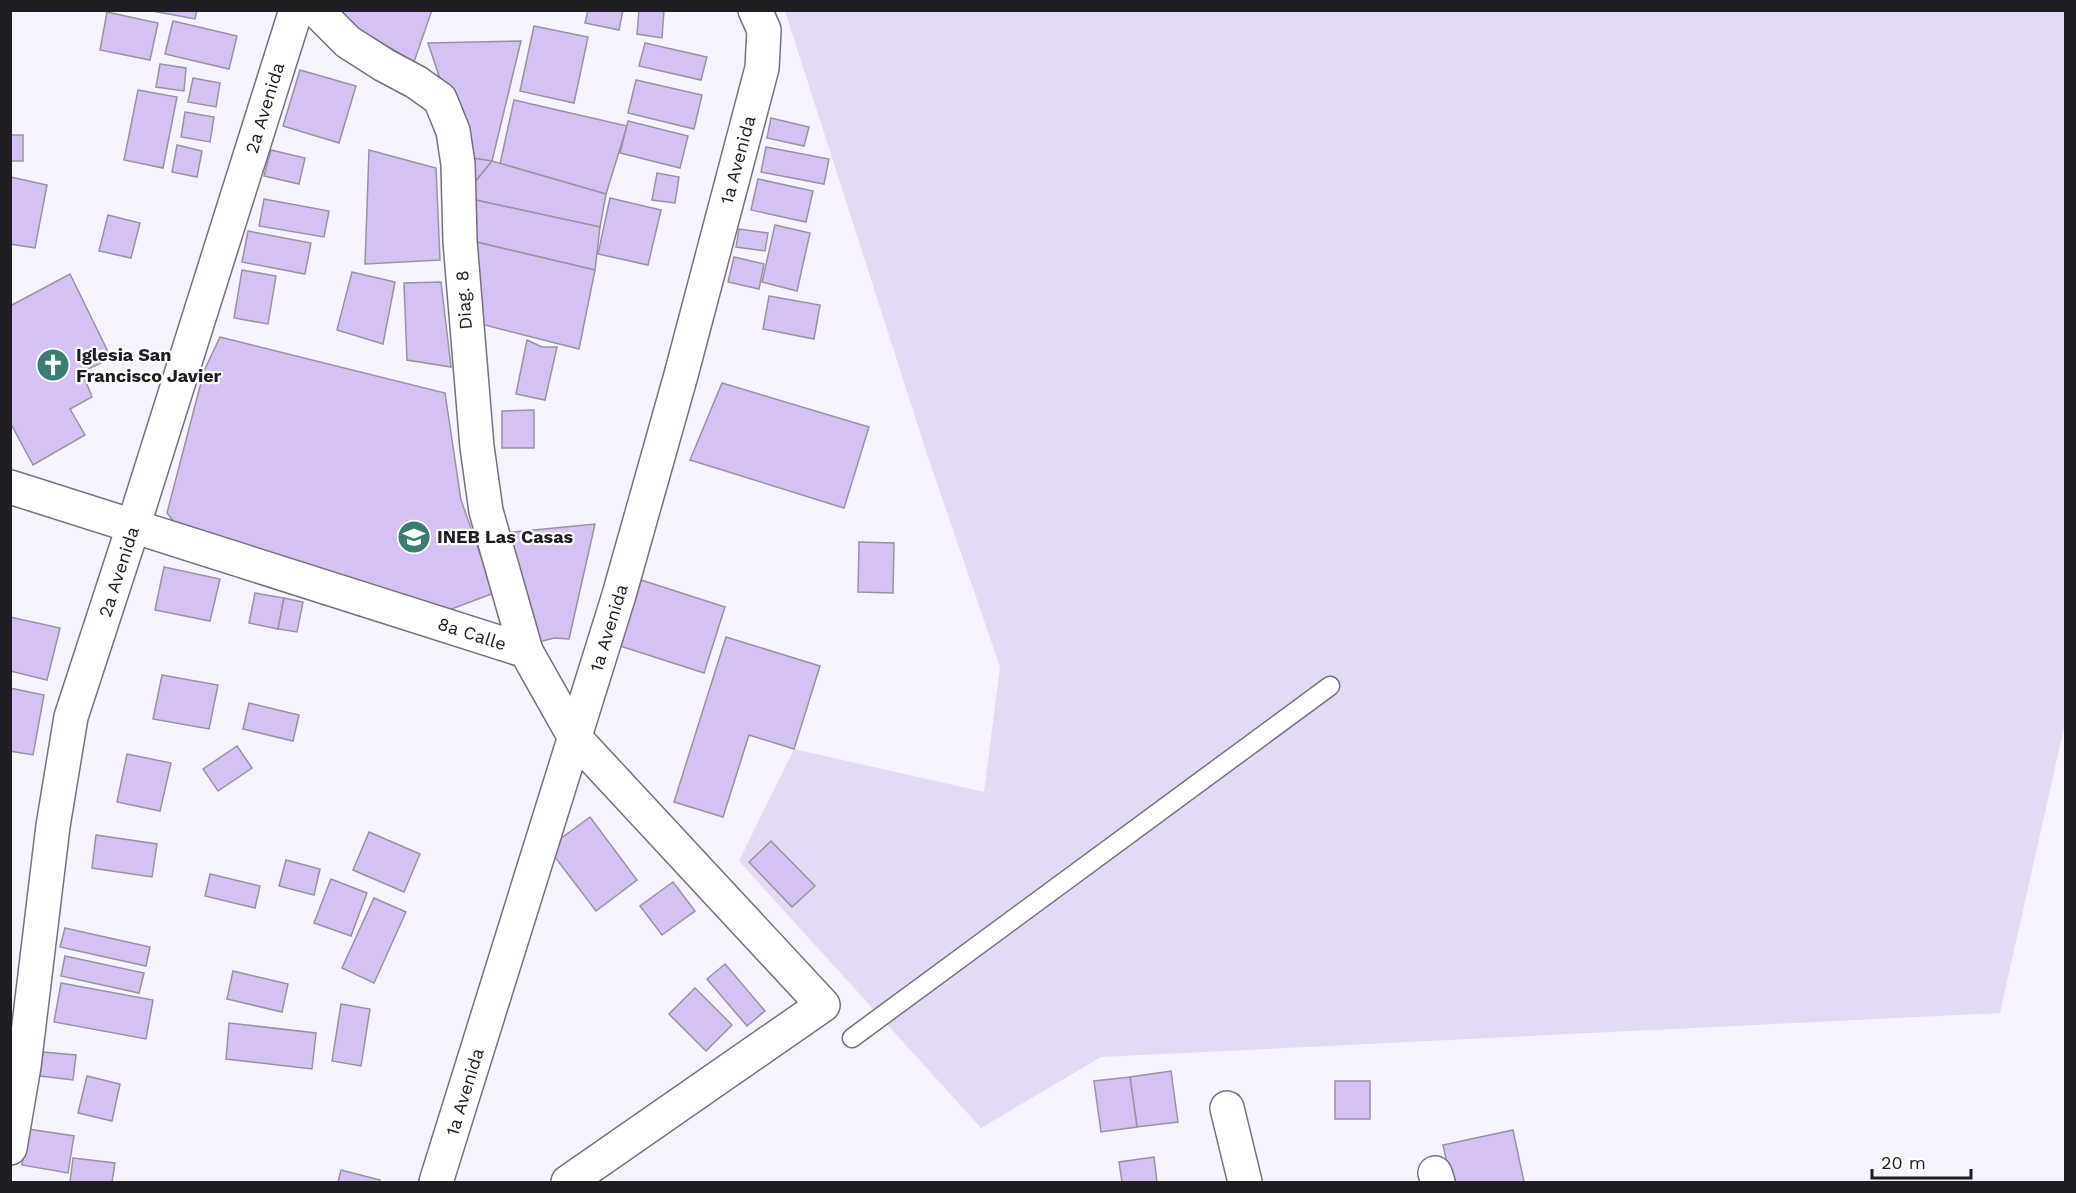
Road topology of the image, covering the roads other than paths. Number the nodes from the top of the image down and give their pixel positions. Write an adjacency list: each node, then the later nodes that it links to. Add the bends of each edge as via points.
1 (296, 10): 5 (street, 2a Avenida)
2 (316, 10): 6 (street, Diag. 8, via 348,42 440,99 453,131 477,447 486,511)
3 (755, 10): 8 (street, 1a Avenida, via 764,30 762,68 654,475)
4 (10, 487): 5 (street, 8a Calle)
5 (134, 527): 6 (street, 8a Calle); 10 (street, 2a Avenida, via 71,717)
6 (526, 651): 8 (street, 8a Calle)
7 (1330, 686): 9 (lane)
8 (575, 738): 13 (street, 1a Avenida); 14 (street, 8a Calle, via 823,1005)
9 (852, 1038)
10 (17, 1065): 12 (street, 2a Avenida)
11 (1227, 1108): 15 (street)
12 (10, 1148)
13 (436, 1182)
14 (568, 1182)
15 (1245, 1182)

